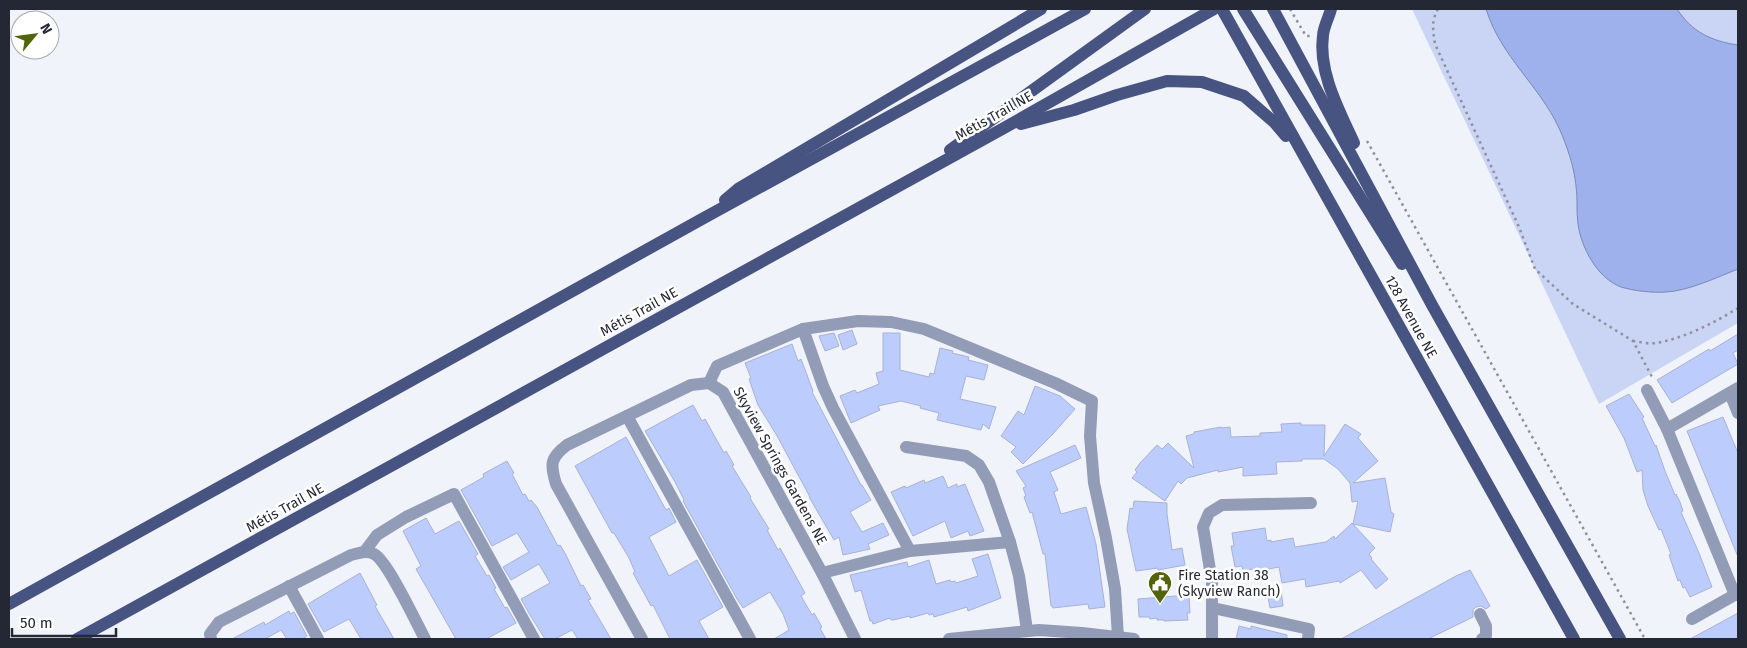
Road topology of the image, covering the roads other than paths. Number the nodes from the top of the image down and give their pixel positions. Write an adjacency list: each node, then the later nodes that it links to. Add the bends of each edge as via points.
1 (1040, 9): 12 (main road, via 738,189)
2 (1086, 9): 12 (main road)
3 (1145, 9): 11 (main road)
4 (1214, 9): 9 (main road, Métis Trail NE)
5 (1222, 9): 10 (main road, 128 Avenue NE)
6 (1243, 9): 13 (main road, via 1397,257)
7 (1273, 9): 13 (main road, 128 Avenue NE)
8 (1332, 9): 13 (main road, via 1323,35 1324,64 1330,92)
9 (1004, 128): 10 (main road, via 1167,81 1206,82 1244,96 1275,123); 11 (main road, Métis Trail NE)
10 (1305, 158): 48 (main road, 128 Avenue NE)
11 (908, 181): 35 (main road, Métis Trail NE)
12 (702, 219): 29 (main road)
13 (1432, 305): 49 (main road, 128 Avenue NE)
14 (803, 329): 15 (street, via 717,366); 25 (street, via 833,408); 34 (street, via 858,321 891,322 924,329 1092,401 1090,436 1094,483 1115,589)
15 (709, 383): 19 (street, via 691,385); 26 (street, Skyview Springs Gardens NE, via 723,392)
16 (1647, 390): 20 (street)
17 (1734, 391): 18 (street); 20 (street)
18 (1738, 413)
19 (627, 416): 40 (street, via 567,445 556,454 551,468 556,484); 41 (street)
20 (1667, 429): 28 (street)
21 (906, 447): 23 (street, via 966,456 980,465)
22 (1311, 503): 30 (street, via 1222,505 1209,513 1203,527)
23 (1010, 542): 25 (street); 33 (street)
24 (365, 551): 27 (street); 38 (street, via 376,555 386,568); 39 (street, via 377,536 406,517 454,494)
25 (910, 551): 26 (street)
26 (822, 573): 42 (street, Skyview Springs Gardens NE)
27 (289, 586): 36 (street, via 219,622 210,634); 37 (street)
28 (1737, 594): 32 (street)
29 (9, 604)
30 (1213, 608): 45 (street); 46 (street, via 1309,629)
31 (1480, 614): 47 (street, via 1486,626 1486,636)
32 (1692, 619)
33 (1027, 630): 34 (street); 43 (street)
34 (1118, 637): 44 (street)
35 (78, 639)
36 (211, 639)
37 (318, 639)
38 (425, 639)
39 (534, 639)
40 (642, 639)
41 (750, 639)
42 (855, 639)
43 (949, 639)
44 (1134, 639)
45 (1212, 639)
46 (1308, 639)
47 (1482, 639)
48 (1574, 639)
49 (1620, 639)

